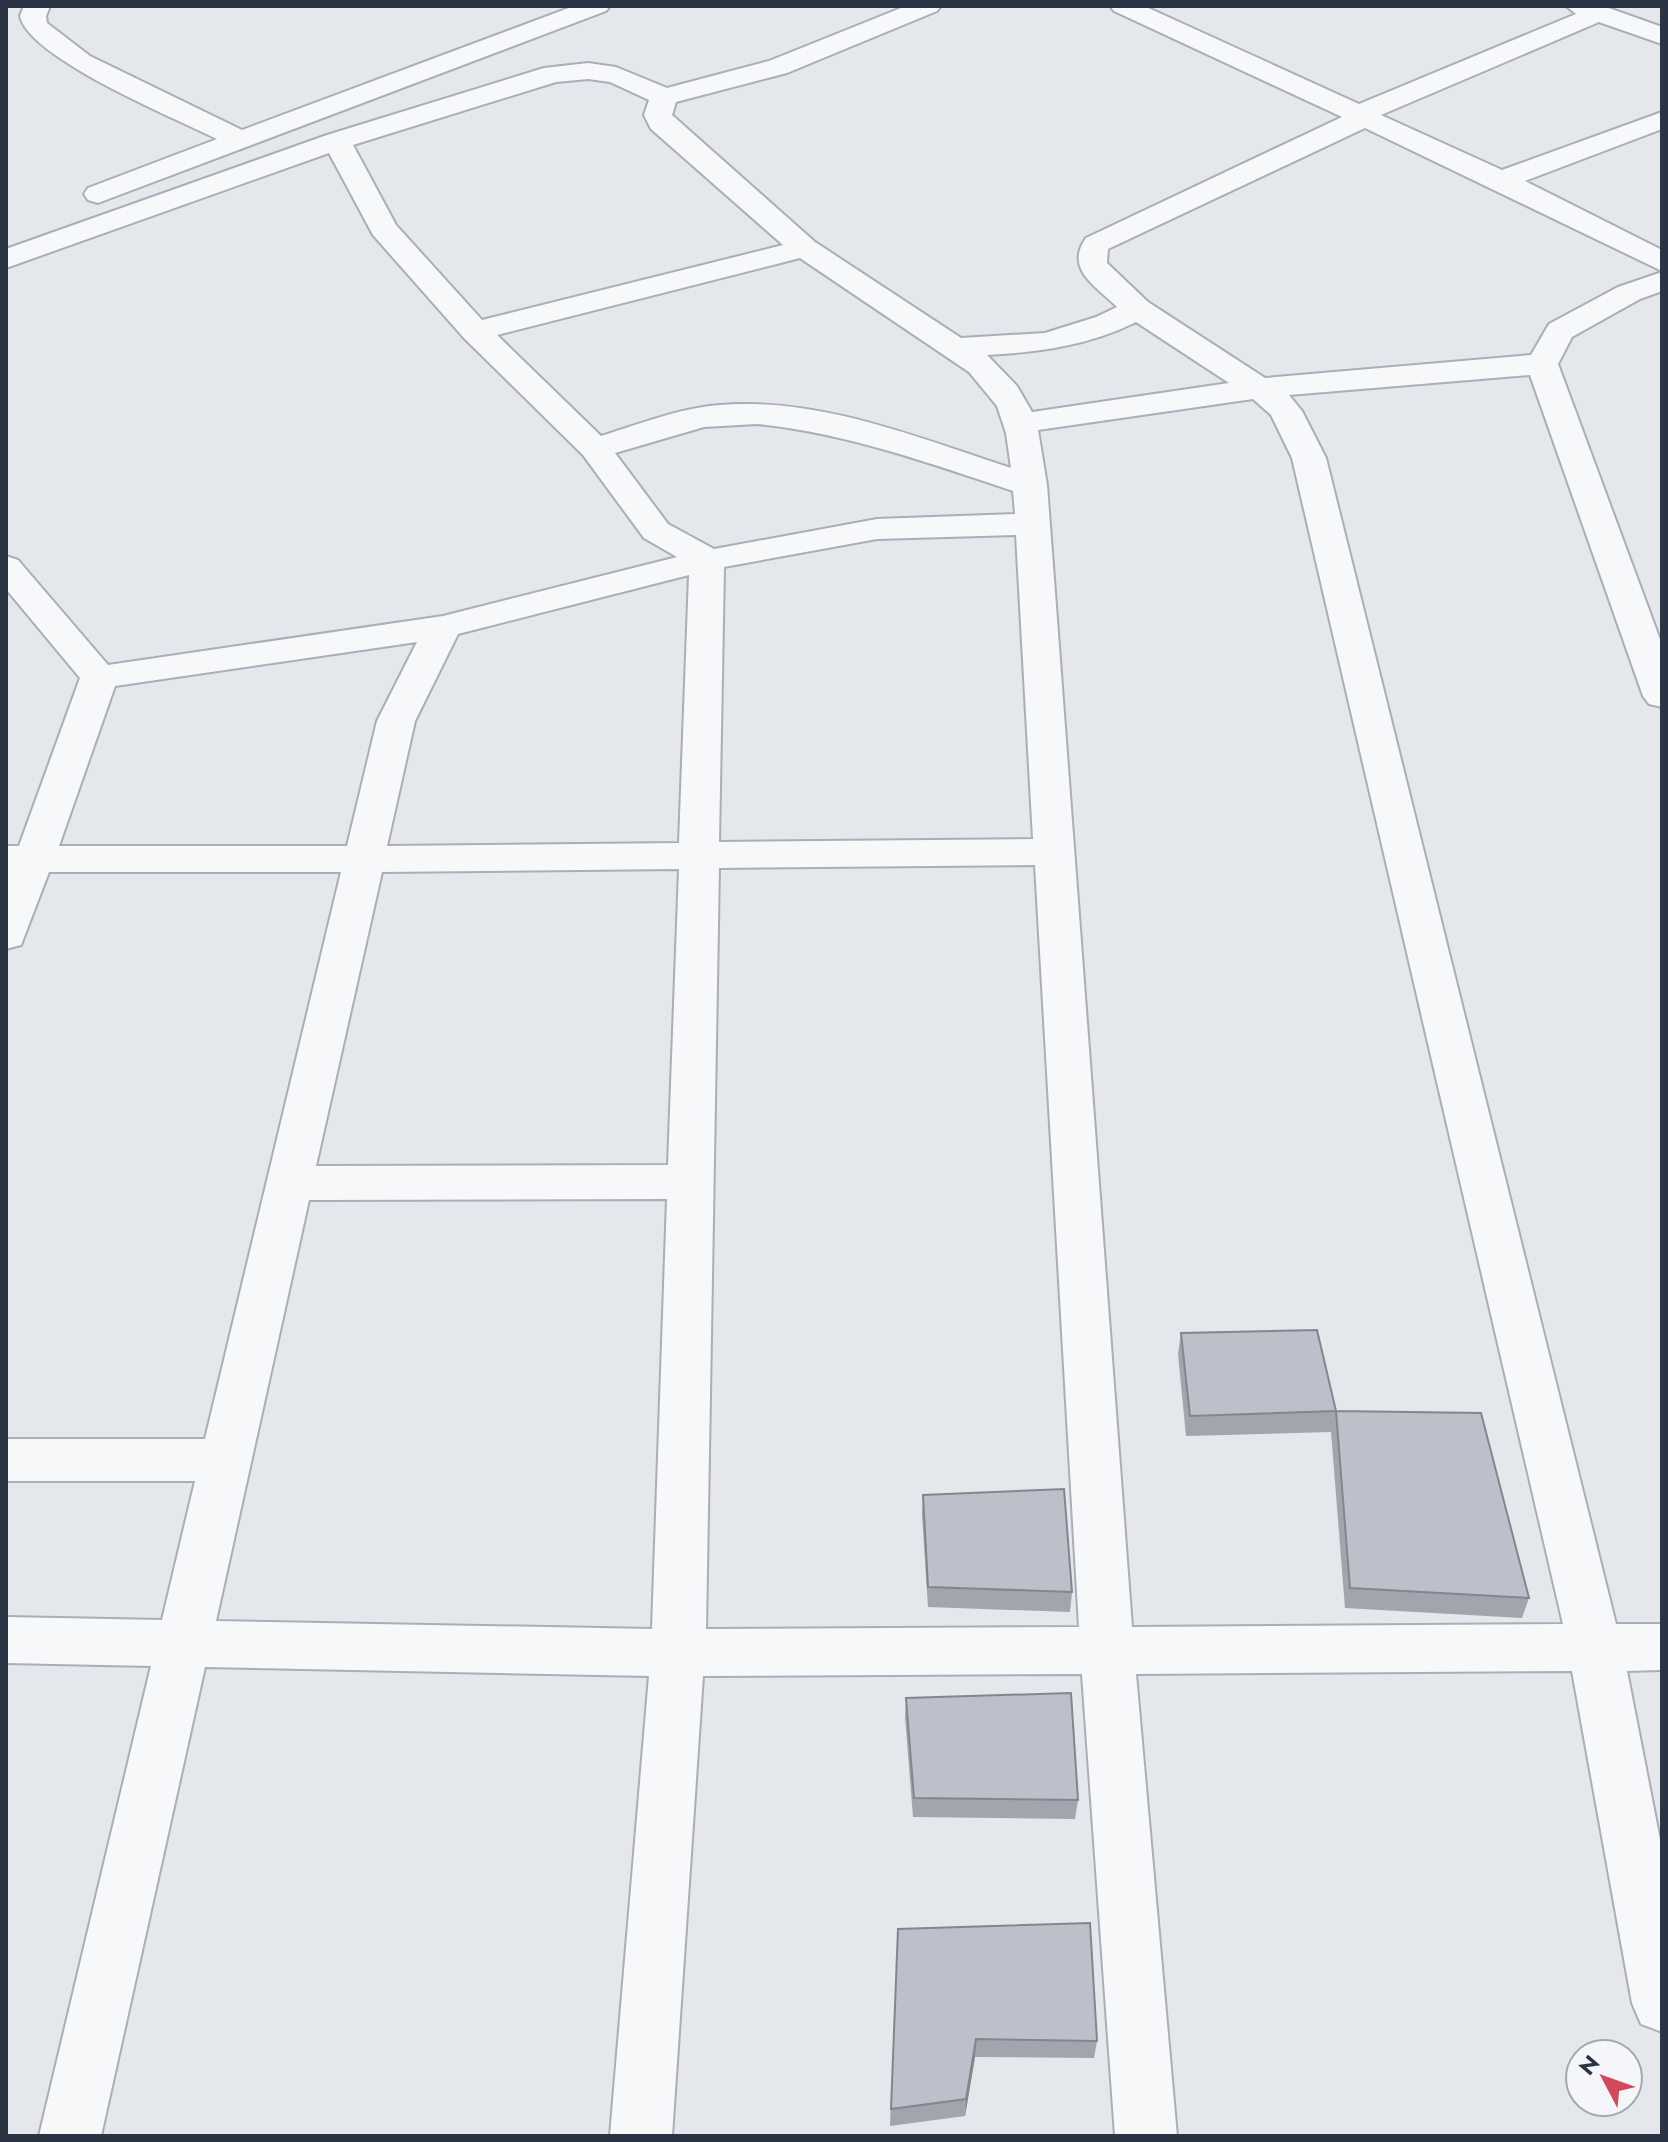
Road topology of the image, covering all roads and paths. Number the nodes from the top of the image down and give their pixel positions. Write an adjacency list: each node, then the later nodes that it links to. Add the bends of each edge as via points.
1 (37, 6): 10 (street, via 35,26 81,62)
2 (597, 6): 10 (street)
3 (928, 6): 7 (street, via 778,67)
4 (1123, 6): 8 (street)
5 (1589, 10): 6 (street); 8 (street)
6 (1662, 36)
7 (664, 97): 11 (street, via 616,75 561,73); 14 (street, via 661,123)
8 (1362, 116): 12 (street); 18 (street, via 1096,244 1091,255 1095,270)
9 (1662, 120): 12 (street)
10 (242, 141): 13 (street)
11 (337, 141): 15 (street); 19 (street, via 383,229)
12 (1501, 180): 16 (street)
13 (77, 202)
14 (805, 248): 19 (street); 20 (street)
15 (6, 259)
16 (1662, 262)
17 (1662, 281): 21 (street, via 1560,331)
18 (1137, 309): 20 (street, via 1061,340); 22 (street)
19 (475, 331): 24 (street)
20 (957, 348): 23 (street, via 1003,386)
21 (1542, 364): 22 (street); 30 (street)
22 (1262, 388): 23 (street); 42 (street, via 1286,411 1309,458)
23 (1022, 423): 25 (street)
24 (595, 448): 25 (street, via 698,419 761,415 833,425); 26 (street, via 656,531)
25 (1031, 504): 26 (street); 31 (street)
26 (707, 559): 28 (street); 32 (street)
27 (9, 578): 29 (street)
28 (443, 627): 29 (street); 34 (street, via 396,721)
29 (99, 677): 33 (street, via 82,737)
30 (1662, 696)
31 (1055, 852): 32 (street); 44 (street)
32 (699, 856): 34 (street); 36 (street)
33 (19, 859): 34 (street); 35 (street)
34 (364, 859): 37 (street)
35 (6, 935)
36 (690, 1182): 37 (street); 45 (street)
37 (289, 1183): 39 (street)
38 (6, 1460): 39 (street)
39 (226, 1460): 41 (street)
40 (6, 1640): 41 (street)
41 (183, 1645): 45 (street); 47 (street)
42 (1595, 1646): 43 (street); 44 (street); 46 (street)
43 (1662, 1647)
44 (1107, 1648): 45 (street); 49 (street)
45 (678, 1653): 48 (street)
46 (1662, 2003)
47 (70, 2136)
48 (641, 2136)
49 (1146, 2136)

